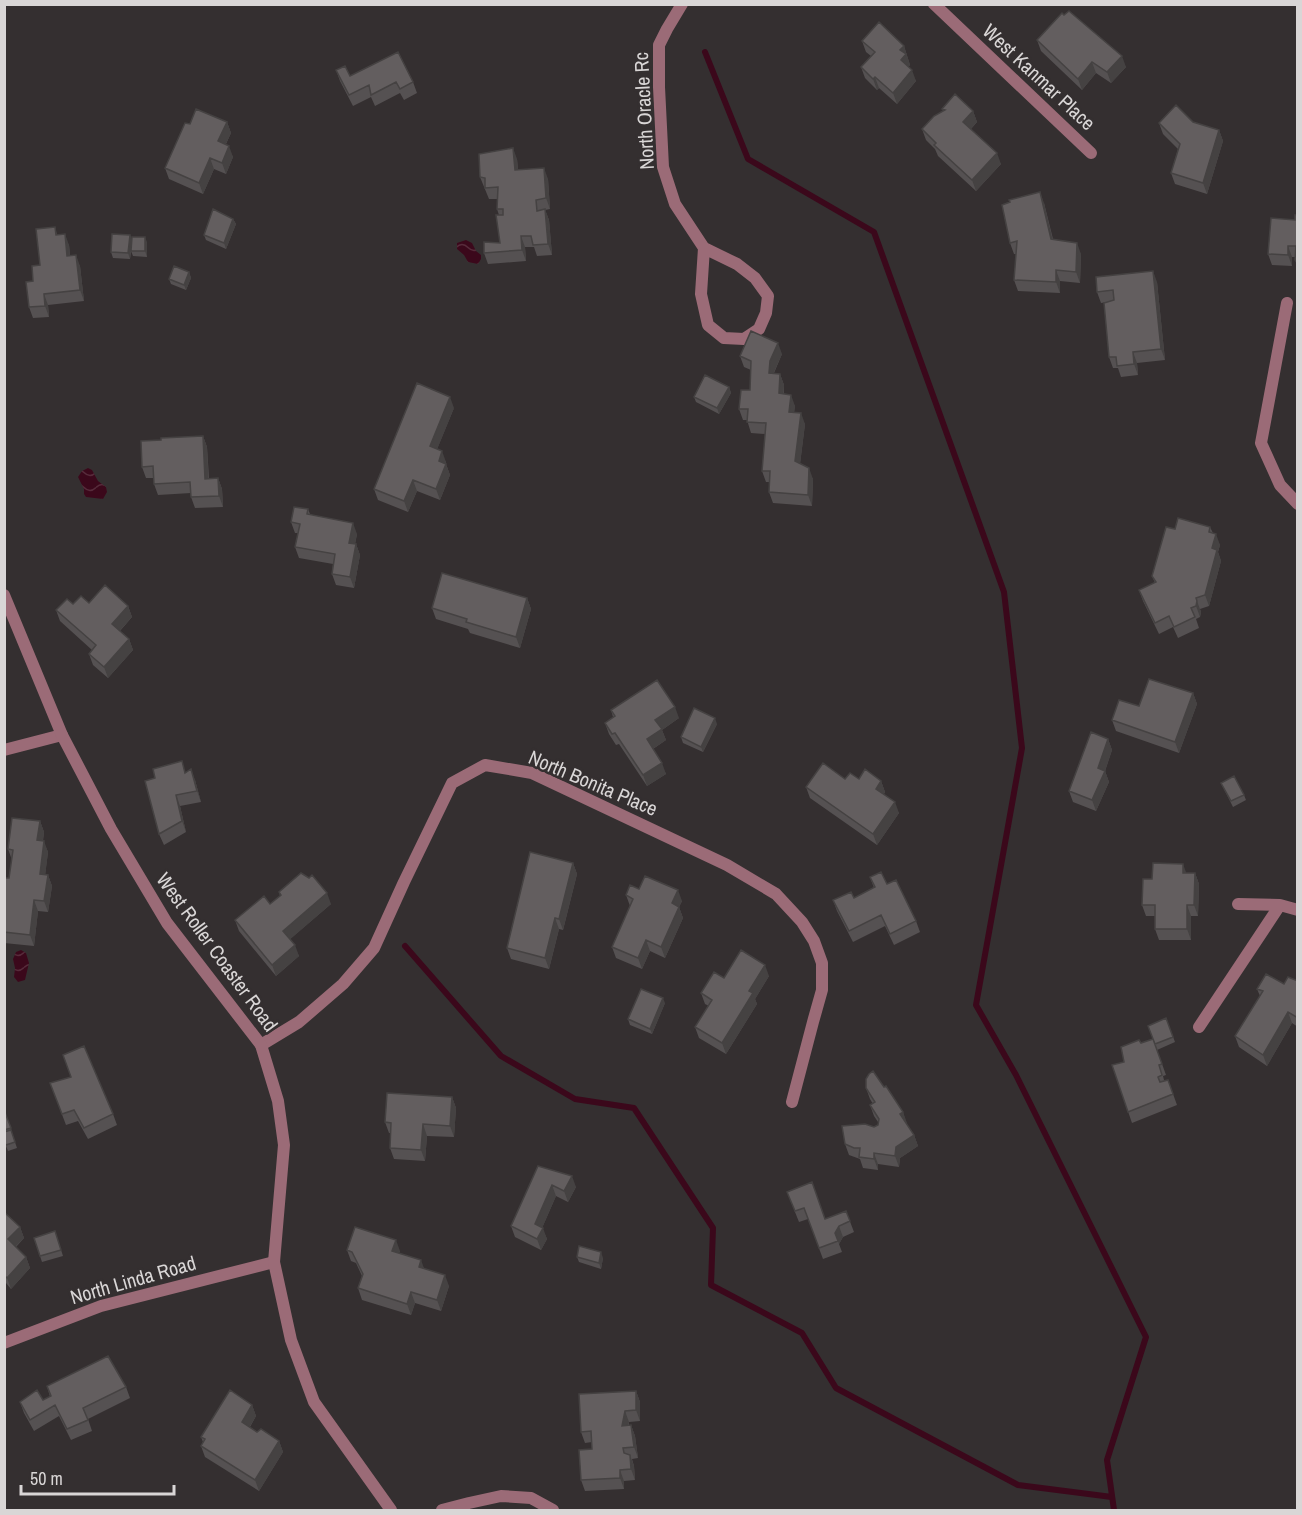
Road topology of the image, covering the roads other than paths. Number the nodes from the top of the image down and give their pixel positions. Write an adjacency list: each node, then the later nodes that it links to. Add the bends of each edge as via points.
1 (682, 4): 4 (street, North Oracle Rc, via 658,45 663,167 675,204)
2 (934, 4): 3 (street, West Kanmar Place)
3 (1091, 153)
4 (704, 248): 4 (street, via 701,294 708,325 724,338 744,339 759,329 768,296 755,278)
5 (1287, 303): 6 (street, via 1261,443 1280,485)
6 (1298, 504)
7 (4, 595): 8 (street, West Roller Coaster Road)
8 (62, 735): 9 (street); 14 (street, West Roller Coaster Road, via 111,829 167,923)
9 (4, 750)
10 (1238, 904): 11 (street)
11 (1280, 905): 12 (street); 13 (street)
12 (1298, 910)
13 (1199, 1027)
14 (261, 1045): 15 (street, North Bonita Place, via 299,1022 343,984 374,948 452,783 485,765 532,773 727,865 776,894 802,922 822,963 822,990); 16 (street, West Roller Coaster Road, via 278,1101 284,1145)
15 (792, 1102)
16 (274, 1262): 17 (street, North Linda Road, via 101,1306); 18 (street, West Roller Coaster Road, via 291,1340 314,1402)
17 (4, 1343)
18 (391, 1510)
19 (442, 1510): 20 (street, via 501,1496 531,1498)
20 (553, 1510)

